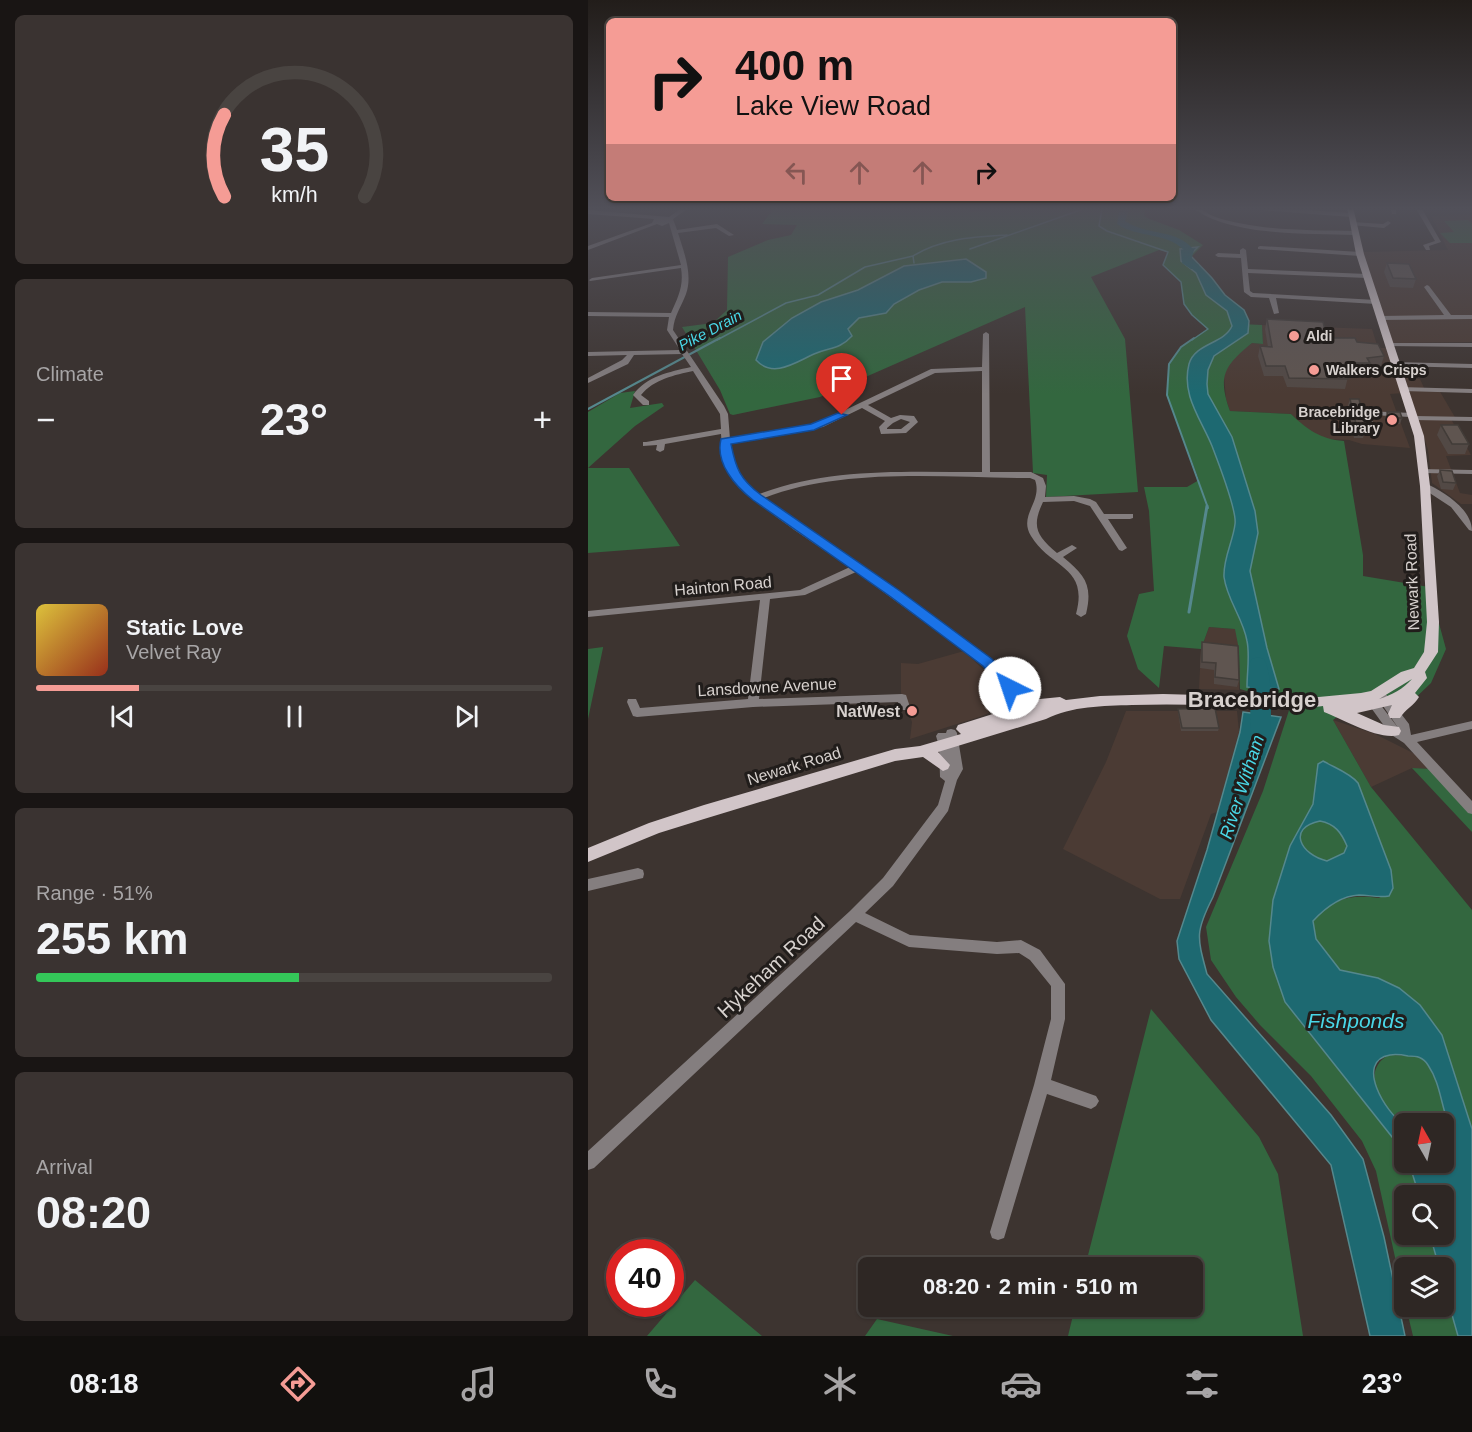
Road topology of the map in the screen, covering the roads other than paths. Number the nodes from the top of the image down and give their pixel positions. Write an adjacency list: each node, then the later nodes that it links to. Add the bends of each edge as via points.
1 (661, 269): 6 (street)
2 (683, 269): 12 (street, via 684,290)
3 (1365, 269): 5 (main road, Newark Road)
4 (1245, 271): 5 (street); 8 (street, via 1247,292)
5 (1367, 276): 9 (main road, Newark Road)
6 (592, 280)
7 (1427, 287): 13 (street)
8 (1272, 297): 9 (street); 10 (street)
9 (1376, 302): 15 (main road, Newark Road)
10 (1276, 313)
11 (588, 314): 12 (street)
12 (673, 315): 21 (street, via 670,330)
13 (1449, 317): 14 (street); 15 (street)
14 (1472, 317)
15 (1381, 318): 17 (main road, Newark Road)
16 (986, 334): 25 (street)
17 (1390, 345): 18 (street); 22 (main road, Newark Road)
18 (1472, 345)
19 (588, 354): 20 (street)
20 (631, 355): 21 (street); 26 (street)
21 (685, 355): 24 (street)
22 (1397, 364): 23 (street); 27 (main road, Newark Road)
23 (1472, 366)
24 (695, 368): 29 (street, via 643,387 637,395); 37 (street, via 724,414)
25 (986, 369): 30 (street, via 934,371); 41 (street)
26 (588, 381)
27 (1403, 389): 28 (street); 33 (main road, Newark Road)
28 (1472, 391)
29 (646, 403)
30 (863, 405): 35 (street); 37 (street, via 814,427)
31 (1359, 406): 32 (street)
32 (1367, 413): 33 (street); 36 (street)
33 (1412, 417): 34 (street); 39 (main road, Newark Road, via 1419,436)
34 (1472, 419)
35 (890, 420)
36 (1371, 431)
37 (725, 436): 38 (street, via 660,446); 43 (street, via 727,462 733,474)
38 (646, 444)
39 (1423, 471): 40 (street); 42 (main road, Newark Road)
40 (1472, 472)
41 (986, 475): 43 (street, via 865,476 781,486); 44 (street, via 1036,476 1041,482)
42 (1425, 486): 49 (street, via 1454,505); 57 (main road, Newark Road, via 1433,622 1431,652)
43 (757, 498): 53 (street)
44 (1042, 499): 46 (street, via 1082,499 1093,504); 47 (street)
45 (1130, 516): 46 (street)
46 (1101, 517): 51 (street)
47 (1029, 523): 48 (street); 52 (street, via 1038,540)
48 (1017, 524)
49 (1472, 528)
50 (1072, 548): 52 (street)
51 (1122, 548)
52 (1058, 556): 55 (street, via 1075,572)
53 (856, 568): 54 (street, Hainton Road, via 802,593); 66 (street, via 987,662 1014,693 1011,702)
54 (765, 597): 56 (street, Hainton Road); 61 (street)
55 (1086, 610)
56 (588, 614)
57 (1418, 672): 58 (main road, Newark Road, via 1420,678); 59 (main road, via 1408,673)
58 (1411, 689): 59 (main road, Newark Road); 65 (main road, via 1413,696)
59 (1377, 699): 62 (main road, Newark Road); 64 (main road, Newark Road); 65 (street); 68 (street)
60 (632, 702): 61 (street, Lansdowne Avenue, via 637,713)
61 (753, 703): 63 (street, Lansdowne Avenue, via 902,698)
62 (1308, 703): 64 (main road, Newark Road); 66 (main road, Newark Road, via 1163,699 1068,705)
63 (905, 707)
64 (1329, 708): 68 (main road)
65 (1395, 714): 68 (street, via 1405,727)
66 (1023, 715): 69 (main road, Newark Road)
67 (1472, 725): 68 (street)
68 (1402, 736): 74 (street)
69 (948, 738): 70 (main road, Newark Road); 71 (main road, Newark Road, via 907,747); 72 (street); 73 (street, Hykeham Road, via 957,770)
70 (925, 750): 71 (main road, Newark Road); 72 (main road)
71 (895, 755): 75 (main road, Newark Road, via 704,812)
72 (943, 765): 73 (street, via 945,777)
73 (951, 779): 78 (street, Hykeham Road, via 944,807 888,882)
74 (1472, 809)
75 (588, 855)
76 (638, 874): 77 (street)
77 (588, 885)
78 (855, 915): 79 (street, via 909,941 998,948 1021,946 1035,955 1058,984 1058,1019); 81 (street, Hykeham Road)
79 (1042, 1085): 80 (street); 82 (street)
80 (1091, 1101)
81 (588, 1162)
82 (998, 1232)

